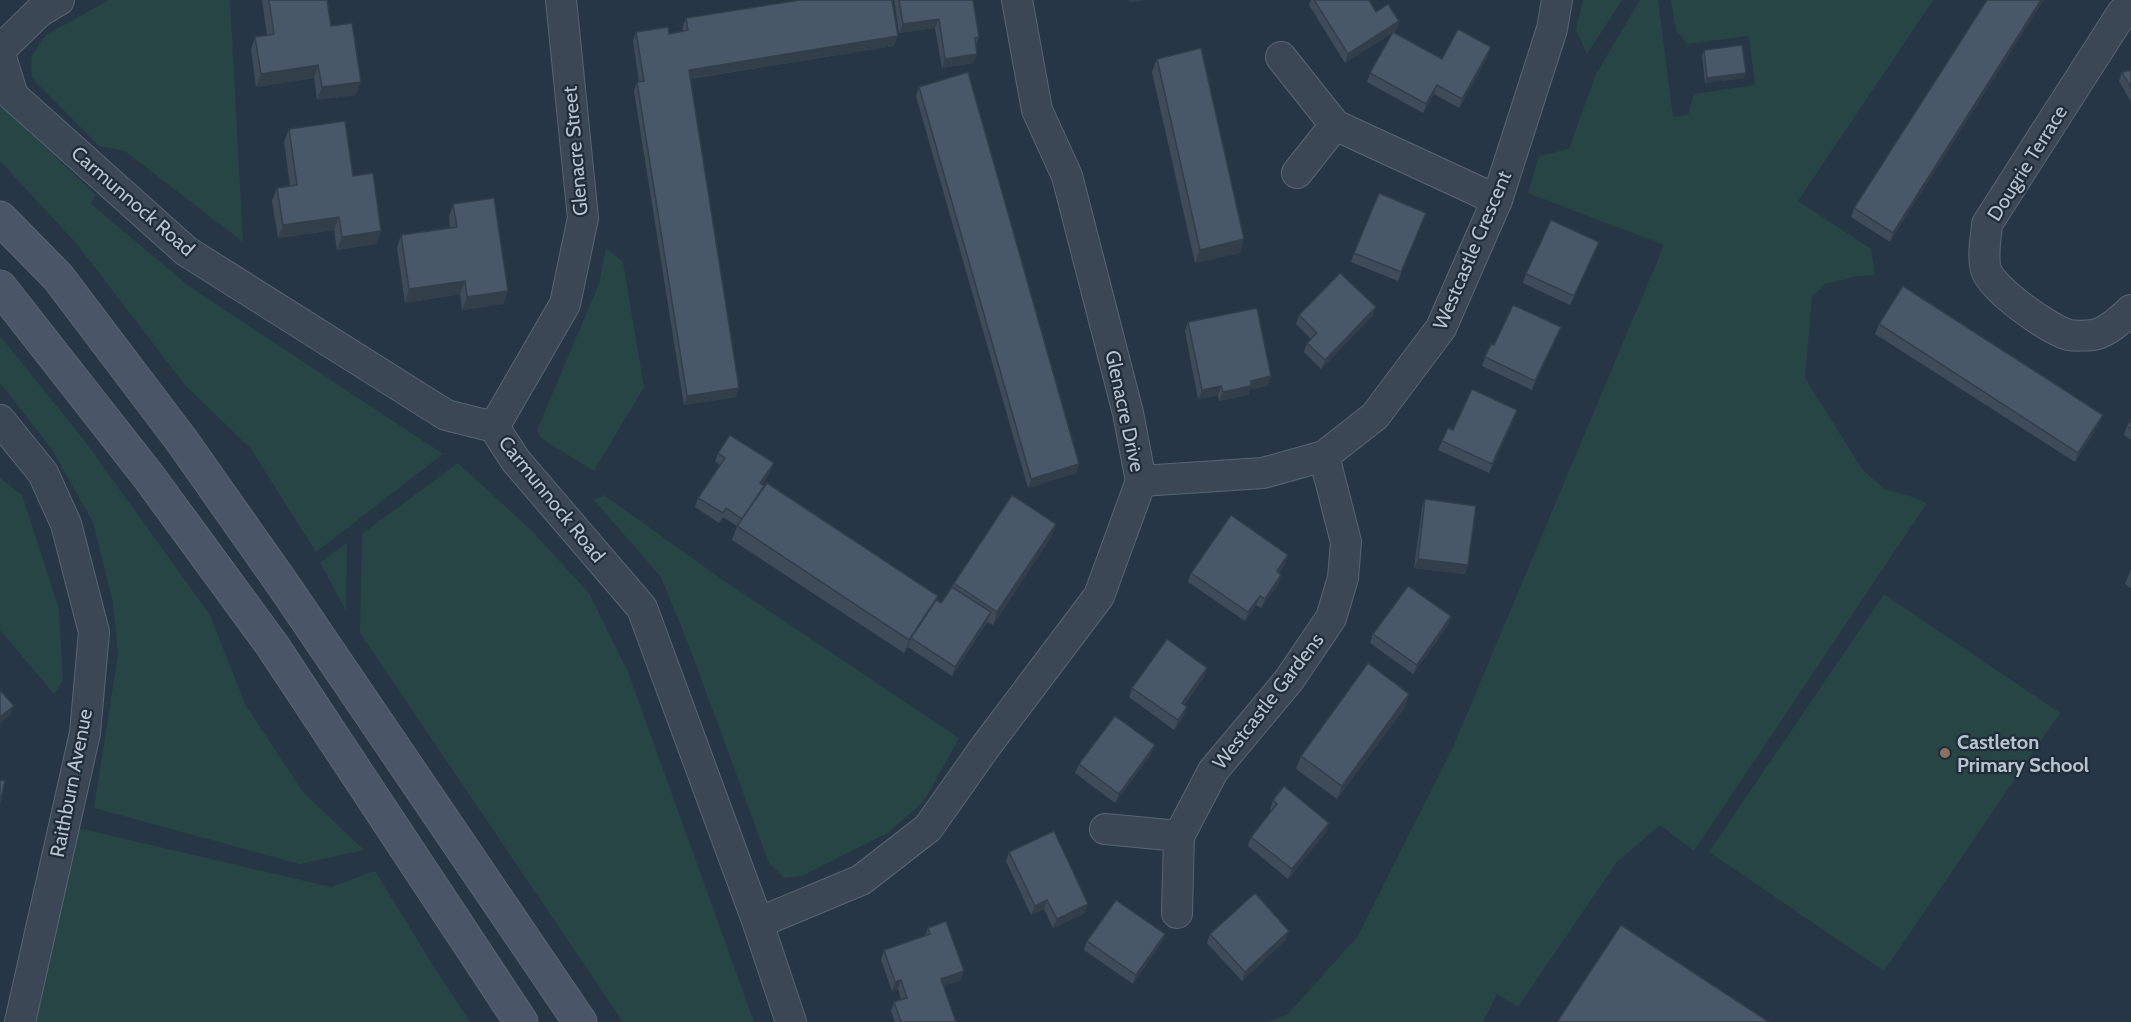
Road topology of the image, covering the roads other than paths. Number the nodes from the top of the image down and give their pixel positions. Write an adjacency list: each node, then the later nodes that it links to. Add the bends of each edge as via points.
1 (59, 0): 6 (street, via 39,12)
2 (561, 0): 15 (street, Glenacre Street, via 583,218 565,304)
3 (1017, 0): 17 (street, Glenacre Drive, via 1037,110 1067,176 1128,413)
4 (1557, 0): 10 (street, Westcastle Crescent, via 1552,29)
5 (2131, 7): 13 (street, Dougrie Terrace, via 2122,14 1987,224 1984,257 1987,272 1998,288 2036,318 2070,335 2096,334 2113,326)
6 (0, 52): 15 (street, Carmunnock Road, via 13,96 186,251 446,415)
7 (1281, 57): 8 (street)
8 (1335, 125): 9 (street); 10 (street)
9 (1297, 173)
10 (1497, 200): 16 (street, Westcastle Crescent, via 1441,328 1375,416)
11 (0, 218): 24 (main road, via 58,277 182,441)
12 (0, 287): 23 (main road, via 149,477 272,645)
13 (2131, 310)
14 (2, 425): 22 (street, Raithburn Avenue, via 43,472 66,524 94,632 85,733)
15 (494, 427): 21 (street, Carmunnock Road, via 516,461 642,608)
16 (1324, 456): 17 (street, Westcastle Crescent, via 1263,473); 19 (street, Westcastle Gardens, via 1346,542 1343,578 1331,618 1289,680 1212,771)
17 (1141, 481): 21 (street, Glenacre Drive, via 1099,597 927,828 861,880)
18 (1105, 829): 19 (street)
19 (1179, 836): 20 (street, Westcastle Gardens)
20 (1177, 913)
21 (758, 923): 25 (street, Carmunnock Road)
22 (20, 1022)
23 (521, 1022)
24 (580, 1022)
25 (791, 1022)

